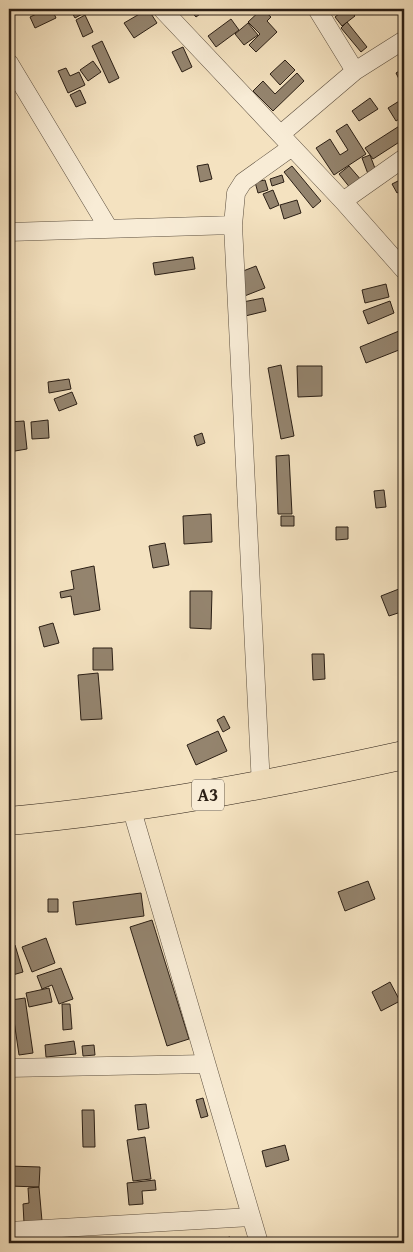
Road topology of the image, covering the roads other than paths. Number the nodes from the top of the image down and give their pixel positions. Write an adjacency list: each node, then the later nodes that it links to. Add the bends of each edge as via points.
1 (162, 9): 6 (street)
2 (316, 9): 5 (street)
3 (404, 40): 5 (street)
4 (9, 62): 10 (street)
5 (355, 72): 6 (street)
6 (286, 140): 8 (street); 9 (street, via 236,193)
7 (404, 158): 8 (street)
8 (343, 201): 12 (street)
9 (232, 225): 10 (street); 14 (street)
10 (109, 229): 11 (street)
11 (9, 232)
12 (404, 270)
13 (404, 755): 14 (highway, A3)
14 (261, 786): 15 (highway, A3)
15 (131, 807): 16 (highway, A3); 17 (street)
16 (9, 821)
17 (206, 1064): 18 (street); 19 (street)
18 (9, 1068)
19 (252, 1217): 20 (street); 21 (street)
20 (9, 1232)
21 (259, 1243)

